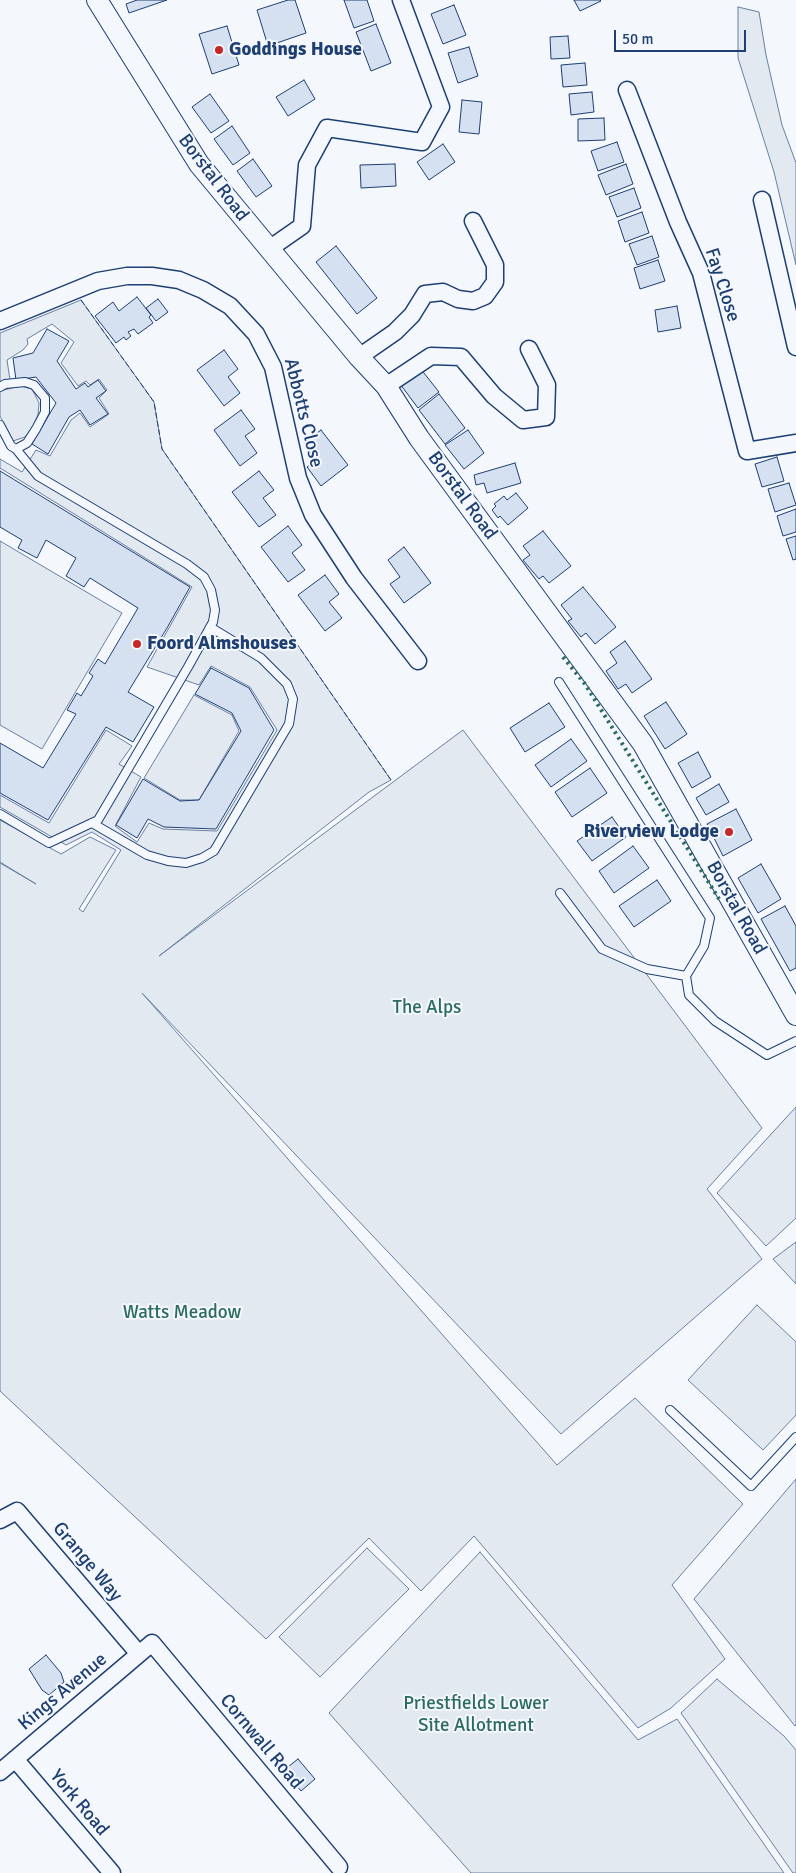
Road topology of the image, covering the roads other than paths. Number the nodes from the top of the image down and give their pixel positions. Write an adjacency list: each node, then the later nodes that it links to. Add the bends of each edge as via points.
1 (97, 0): 6 (street, Borstal Road, via 199,164)
2 (401, 0): 6 (street, via 441,107 422,142 327,128 307,165 302,226)
3 (627, 90): 14 (street, Fay Close, via 701,273 747,450)
4 (762, 200): 8 (street)
5 (473, 221): 10 (street, via 495,265 495,282 485,296 472,301 443,292 425,294 412,315 395,332)
6 (269, 249): 10 (street, Borstal Road)
7 (0, 321): 17 (street, Abbotts Close, via 98,281 127,276 179,280 230,306 256,334 273,367 298,478 313,515 354,578)
8 (796, 347)
9 (529, 350): 11 (street, via 547,385 546,417 522,420 494,396 461,357 431,356)
10 (359, 357): 11 (street, Borstal Road)
11 (386, 386): 23 (street, Borstal Road, via 419,438 643,744)
12 (0, 387): 15 (lane, via 25,382 34,385 45,398 45,412 36,429 27,443)
13 (0, 425): 15 (lane)
14 (796, 443)
15 (16, 449): 16 (lane, via 38,476 204,577 215,607)
16 (210, 627): 20 (lane, via 110,801 98,820); 20 (lane, via 261,658 286,684 292,699 289,724 214,851 186,863 168,861 147,856)
17 (418, 661)
18 (559, 682): 22 (lane, via 710,918 704,946)
19 (0, 814): 20 (lane, via 49,843)
20 (92, 823)
21 (560, 893): 22 (lane, via 602,949 647,968)
22 (686, 976): 24 (lane, via 689,995 715,1021 768,1055)
23 (796, 1015)
24 (796, 1041)
25 (670, 1410): 26 (lane, via 751,1486)
26 (796, 1437)
27 (0, 1520): 29 (street, Grange Way, via 17,1511)
28 (152, 1643): 29 (street, Kings Avenue); 32 (street, Cornwall Road)
29 (139, 1654): 30 (street, Kings Avenue)
30 (15, 1759): 31 (street, Kings Avenue); 33 (street, York Road)
31 (0, 1772)
32 (339, 1867)
33 (112, 1873)

